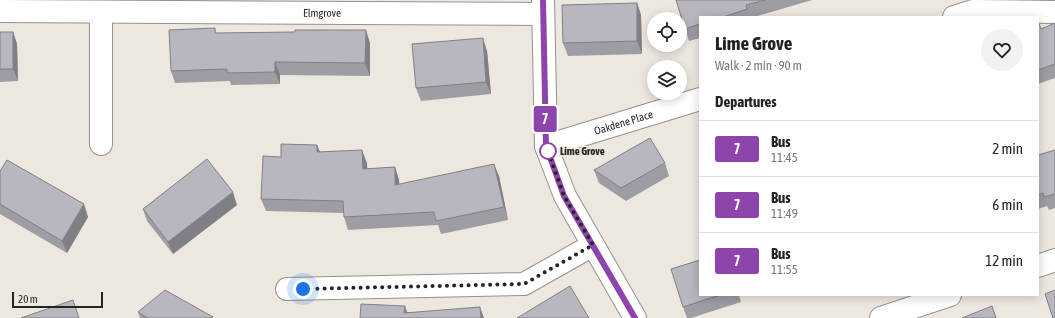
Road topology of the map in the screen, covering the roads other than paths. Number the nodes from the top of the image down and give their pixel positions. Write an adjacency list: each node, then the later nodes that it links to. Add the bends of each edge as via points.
1 (543, 7): 3 (street, Elmgrove); 8 (street)
2 (0, 11): 3 (street, Elmgrove)
3 (101, 12): 7 (street)
4 (1055, 12): 5 (street, via 973,11)
5 (957, 16)
6 (699, 99): 8 (street, Oakdene Place)
7 (101, 144)
8 (546, 146): 9 (street, via 564,196)
9 (593, 245): 12 (street, via 524,284); 14 (street)
10 (1055, 260): 11 (street)
11 (1039, 266)
12 (287, 289)
13 (947, 296): 15 (street)
14 (635, 318)
15 (882, 318)

